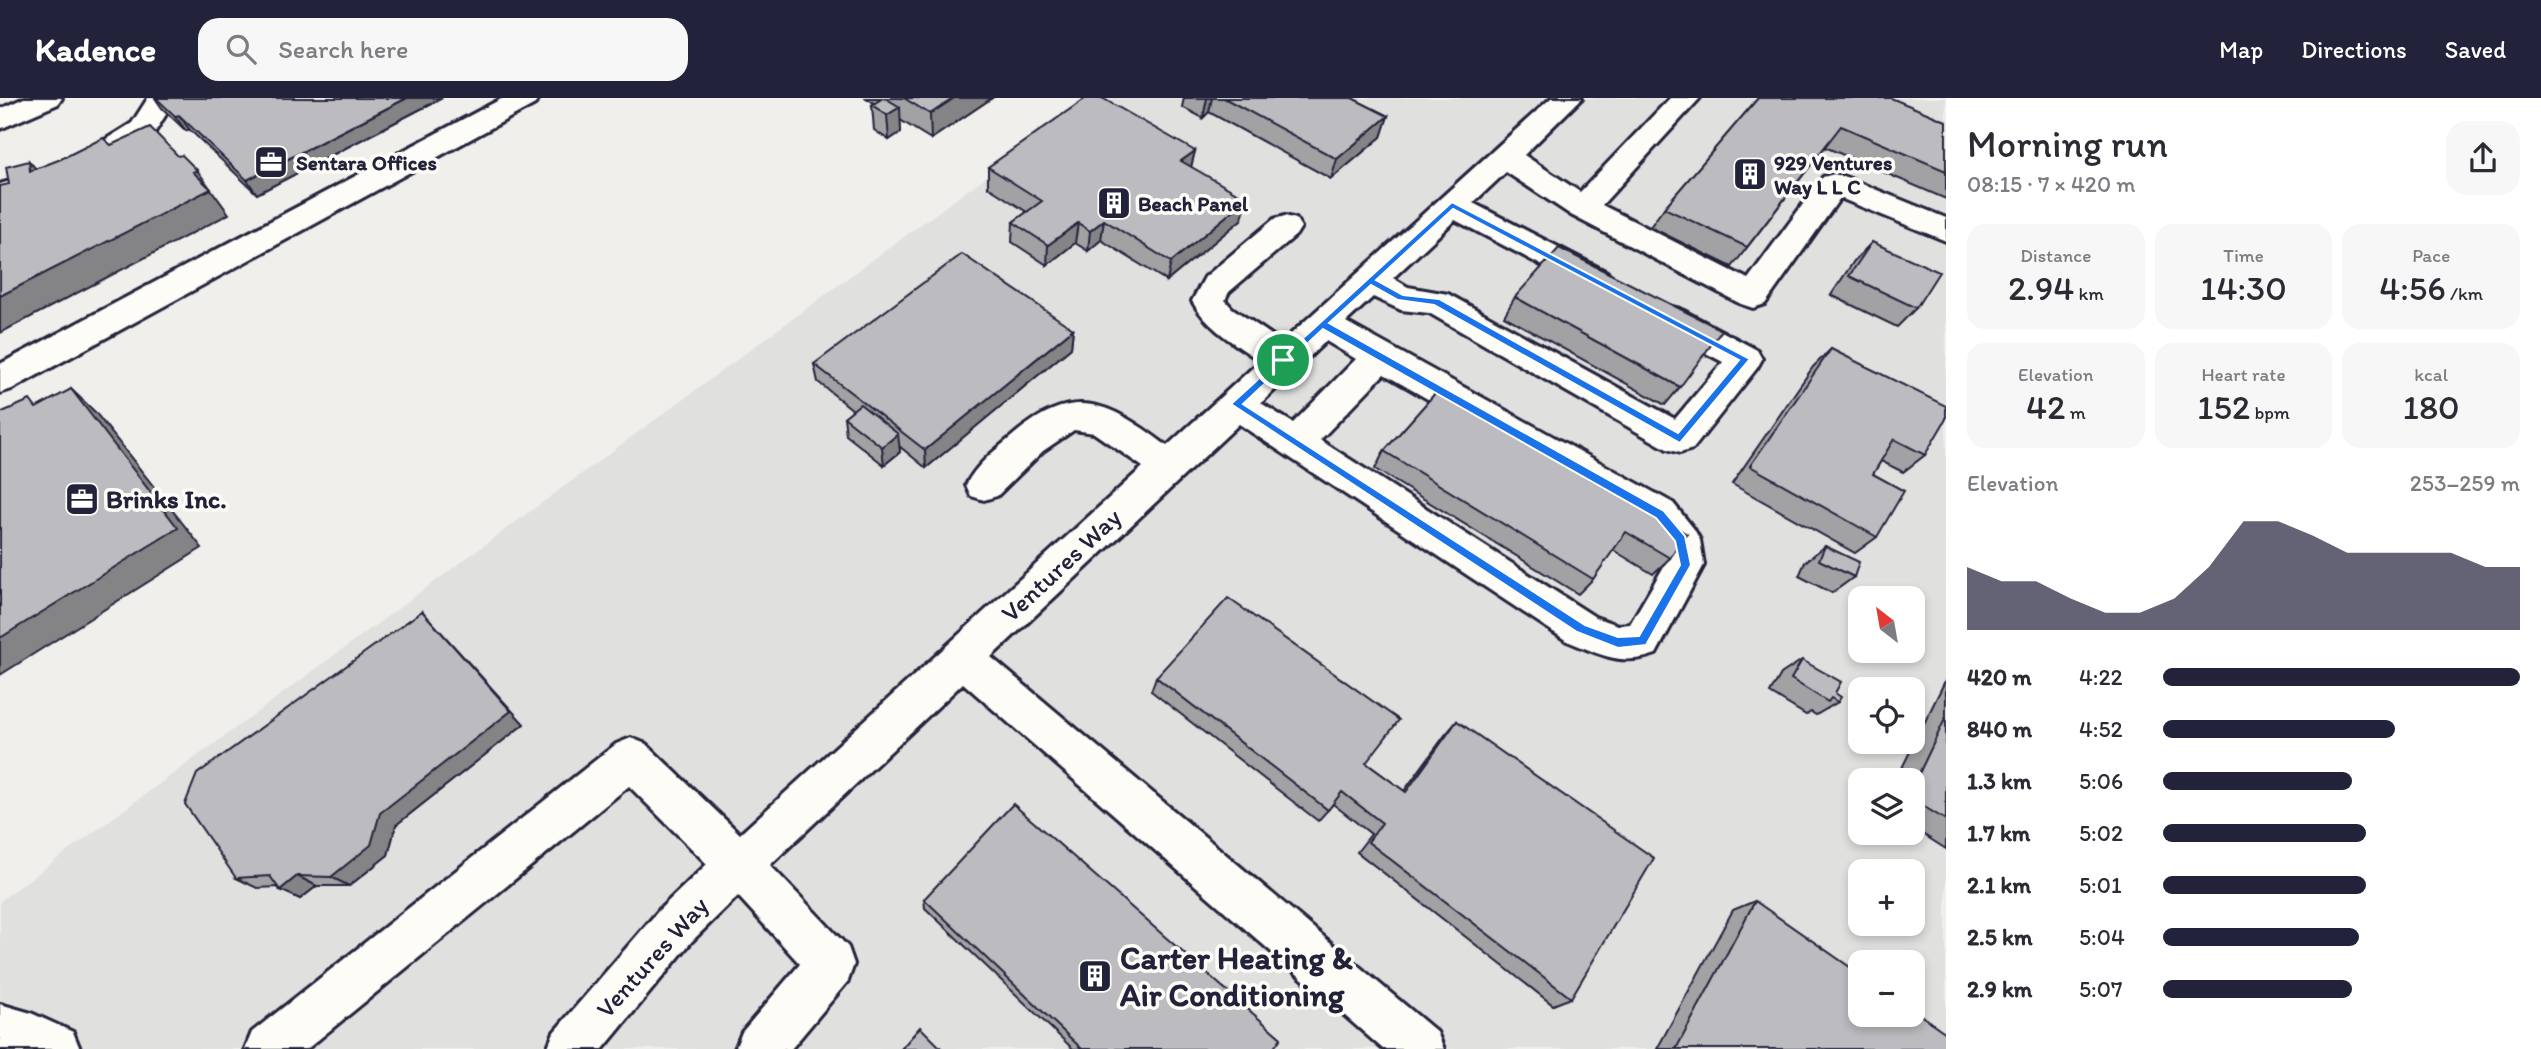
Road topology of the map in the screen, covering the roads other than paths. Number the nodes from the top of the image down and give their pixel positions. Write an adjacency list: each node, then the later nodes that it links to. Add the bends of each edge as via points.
1 (48, 98): 6 (street)
2 (162, 98): 8 (street, via 142,130 97,158)
3 (525, 98): 17 (street)
4 (1686, 98): 10 (street)
5 (1566, 99): 7 (street, Ventures Way)
6 (0, 120)
7 (1504, 156): 9 (street, Ventures Way); 10 (street)
8 (0, 194)
9 (1452, 205): 13 (street, Ventures Way); 13 (street, via 1745,359 1680,439 1436,302 1401,298)
10 (1582, 208): 12 (street, via 1753,296 1834,184)
11 (1285, 226): 16 (street, via 1216,285 1208,301 1220,317)
12 (1946, 230)
13 (1370, 281): 14 (street, Ventures Way)
14 (1322, 324): 15 (street); 16 (street, Ventures Way)
15 (1380, 356): 19 (street); 19 (street, via 1660,514 1681,540 1685,565 1642,641 1618,643 1581,629)
16 (1283, 360): 18 (street, Ventures Way)
17 (0, 380)
18 (1236, 404): 19 (street); 20 (street, Ventures Way)
19 (1296, 442)
20 (1168, 467): 21 (street, via 1112,427 1084,415 1042,431); 22 (street, Ventures Way)
21 (984, 485)
22 (961, 657): 23 (street, Ventures Way); 29 (street)
23 (739, 864): 26 (street, via 631,758); 27 (street, Ventures Way, via 676,925); 28 (street, via 831,964)
24 (0, 1028): 25 (street)
25 (56, 1049)
26 (269, 1049)
27 (571, 1049)
28 (759, 1049)
29 (1420, 1049)

